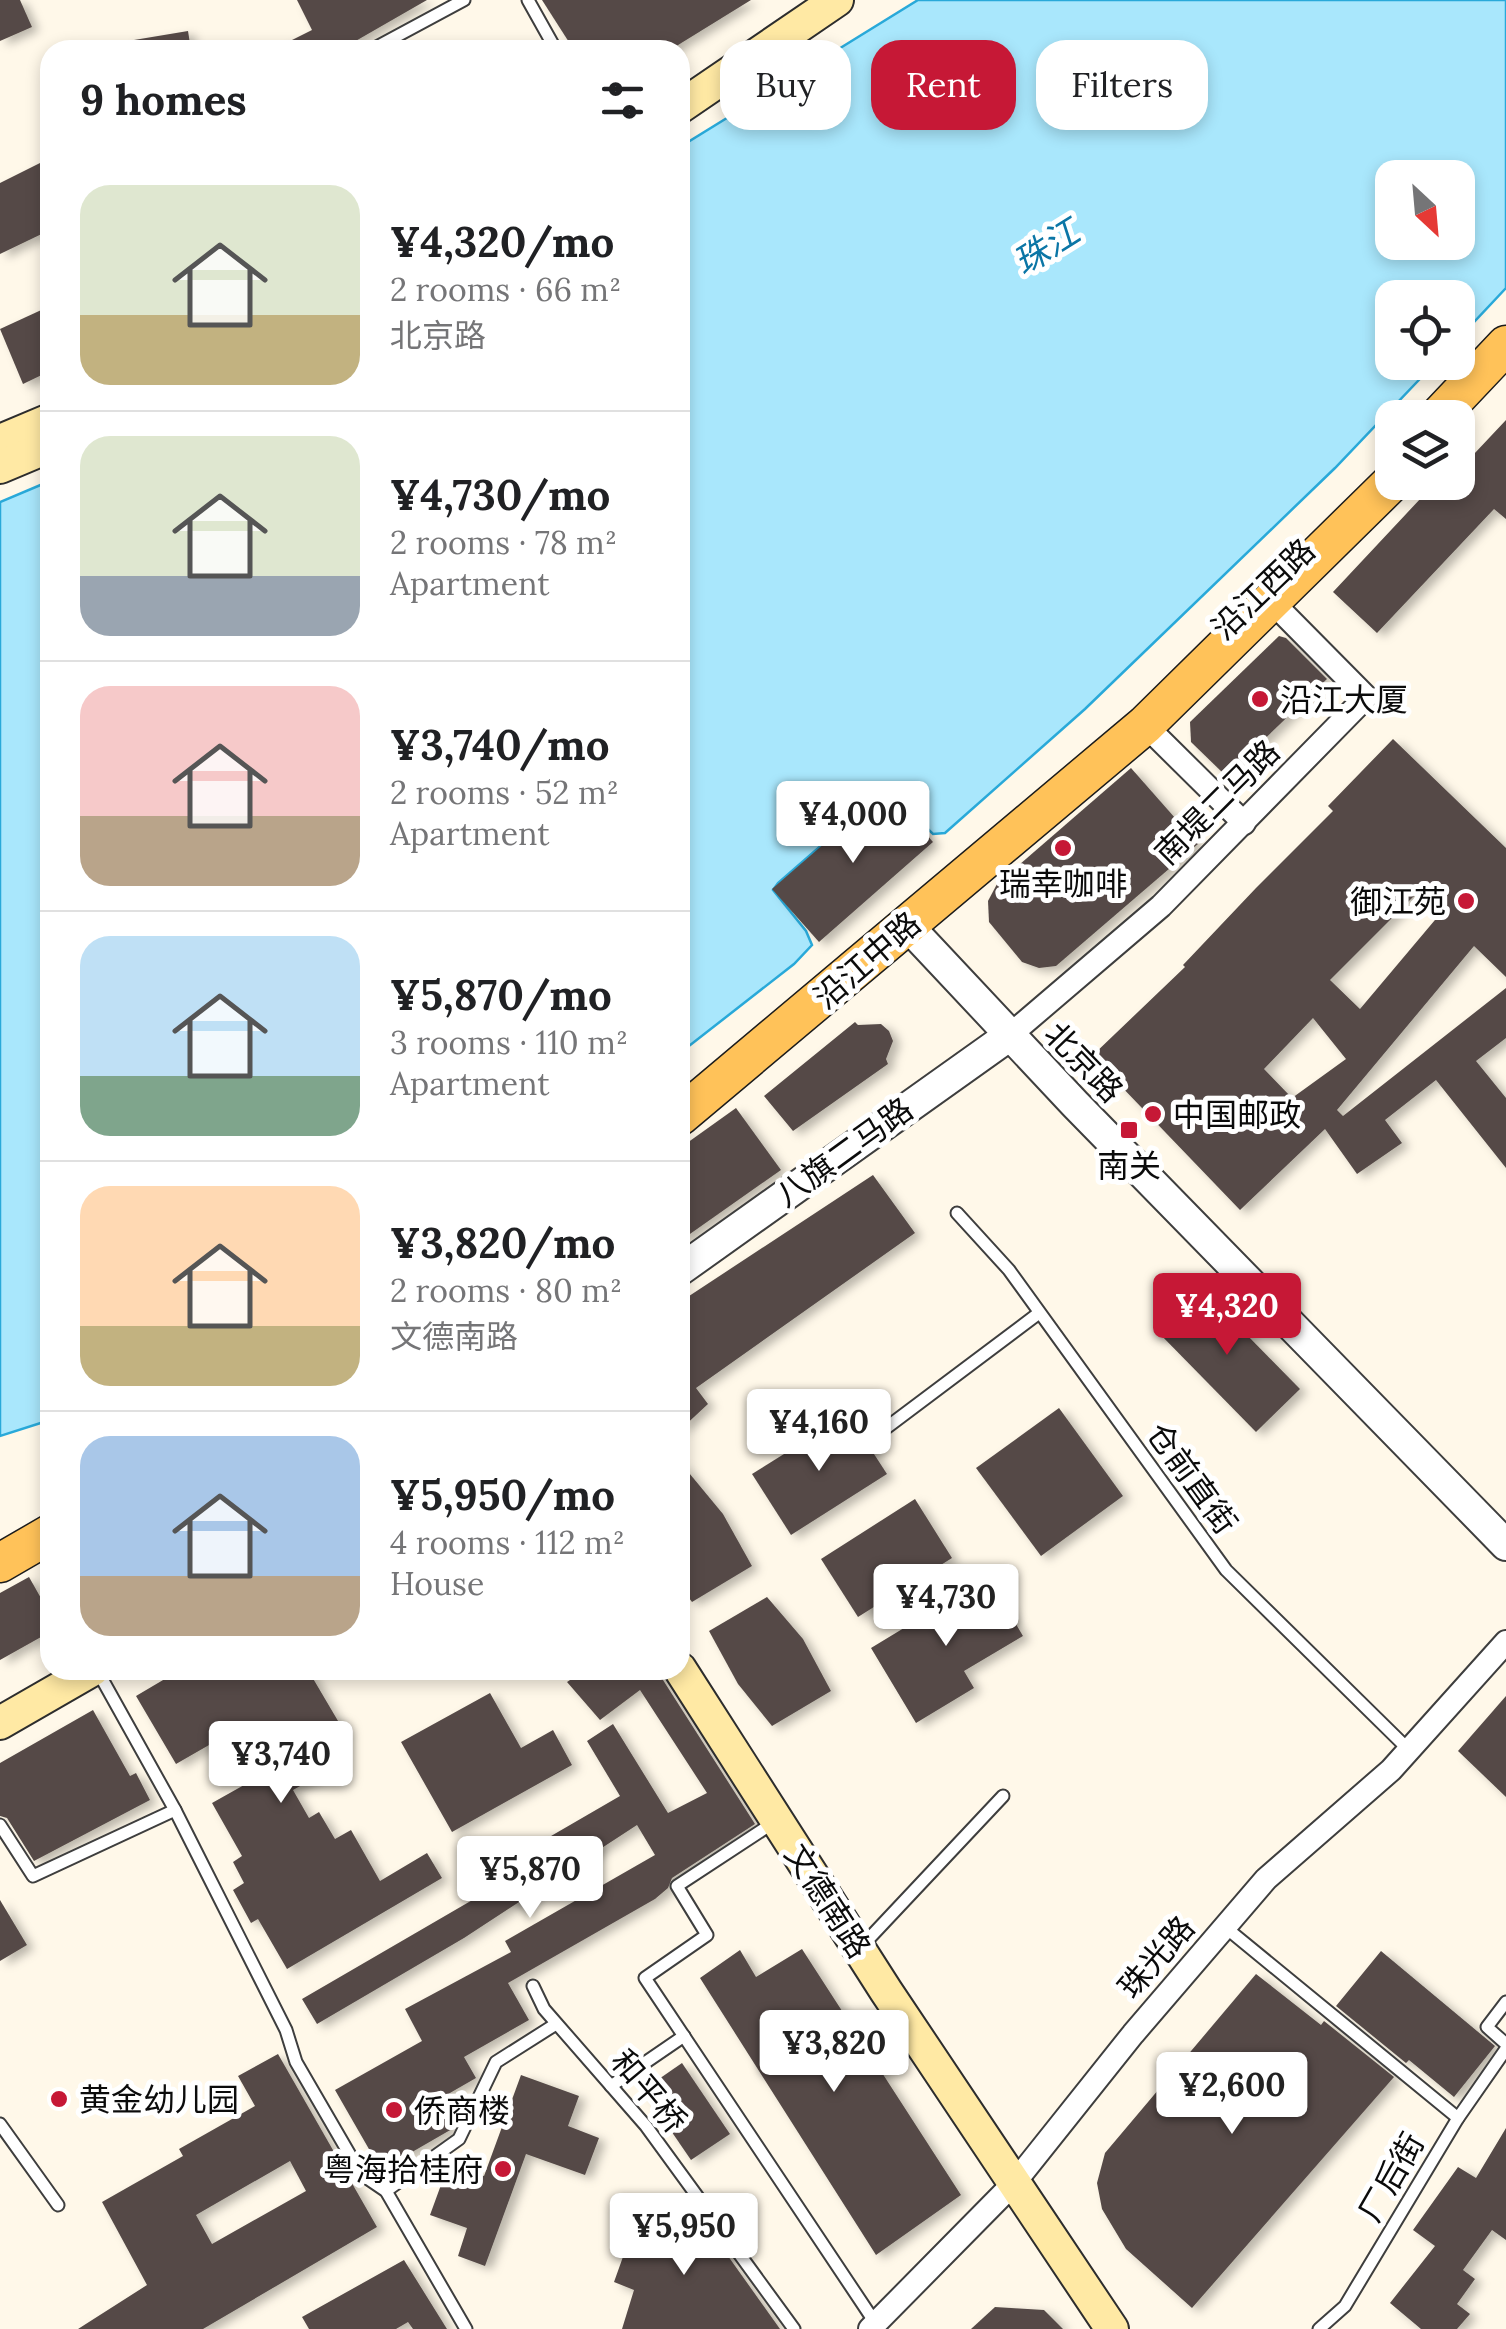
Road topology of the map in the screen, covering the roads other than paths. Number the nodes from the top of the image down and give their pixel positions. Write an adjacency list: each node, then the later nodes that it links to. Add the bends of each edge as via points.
1 (464, 0): 5 (lane)
2 (528, 0): 6 (lane)
3 (798, 0): 7 (main road)
4 (837, 0): 8 (main road)
5 (390, 40)
6 (550, 40)
7 (690, 73)
8 (690, 99)
9 (1506, 345): 11 (main road)
10 (1506, 366): 12 (main road)
11 (1454, 400)
12 (1474, 400)
13 (40, 424): 14 (main road)
14 (0, 441)
15 (40, 450): 16 (main road)
16 (0, 466)
17 (1375, 480): 20 (main road, 沿江西路)
18 (1375, 499): 19 (main road, 沿江西路)
19 (1272, 602): 20 (main road, 沿江西路); 21 (street, 南堤二马路, via 1366,697)
20 (1138, 719): 21 (street); 22 (main road, 沿江中路)
21 (1244, 823): 23 (street, 南堤二马路, via 1161,906)
22 (908, 926): 23 (street, 北京路); 24 (main road, 沿江中路)
23 (1010, 1035): 26 (street, 八旗二马路); 30 (street, 北京路)
24 (690, 1108)
25 (957, 1214): 27 (lane, 仓前直街)
26 (690, 1263)
27 (1039, 1313): 28 (lane); 37 (lane, 仓前直街, via 1226,1570)
28 (878, 1434)
29 (40, 1540): 31 (main road)
30 (1506, 1545)
31 (0, 1563)
32 (1506, 1642): 37 (street, 珠光路)
33 (77, 1680): 36 (main road)
34 (101, 1680): 39 (lane)
35 (687, 1680): 40 (main road, 文德南路)
36 (0, 1723)
37 (1410, 1751): 42 (street, 珠光路, via 1289,1857)
38 (1003, 1796): 43 (lane)
39 (174, 1810): 41 (lane, via 33,1876); 53 (lane, via 296,2062 362,2174)
40 (776, 1821): 43 (main road, 文德南路); 47 (lane, via 677,1886 706,1935 646,1978)
41 (0, 1825)
42 (1225, 1926): 50 (lane); 52 (street, 珠光路)
43 (859, 1949): 52 (main road, 文德南路)
44 (532, 1986): 46 (lane, 和平桥)
45 (1506, 2002): 48 (lane, via 1487,2027)
46 (556, 2024): 49 (lane, 和平桥); 53 (lane, via 496,2062 459,2139)
47 (684, 2036): 49 (lane); 55 (lane)
48 (1506, 2046): 50 (lane, 厂后街)
49 (611, 2086): 57 (lane, 和平桥)
50 (1458, 2118): 59 (lane, 厂后街, via 1345,2306)
51 (0, 2124): 54 (lane)
52 (1014, 2182): 55 (street, 珠光路); 58 (main road, 文德南路)
53 (386, 2191): 56 (lane)
54 (58, 2206)
55 (873, 2326)
56 (466, 2329)
57 (794, 2329)
58 (1112, 2329)
59 (1319, 2329)

